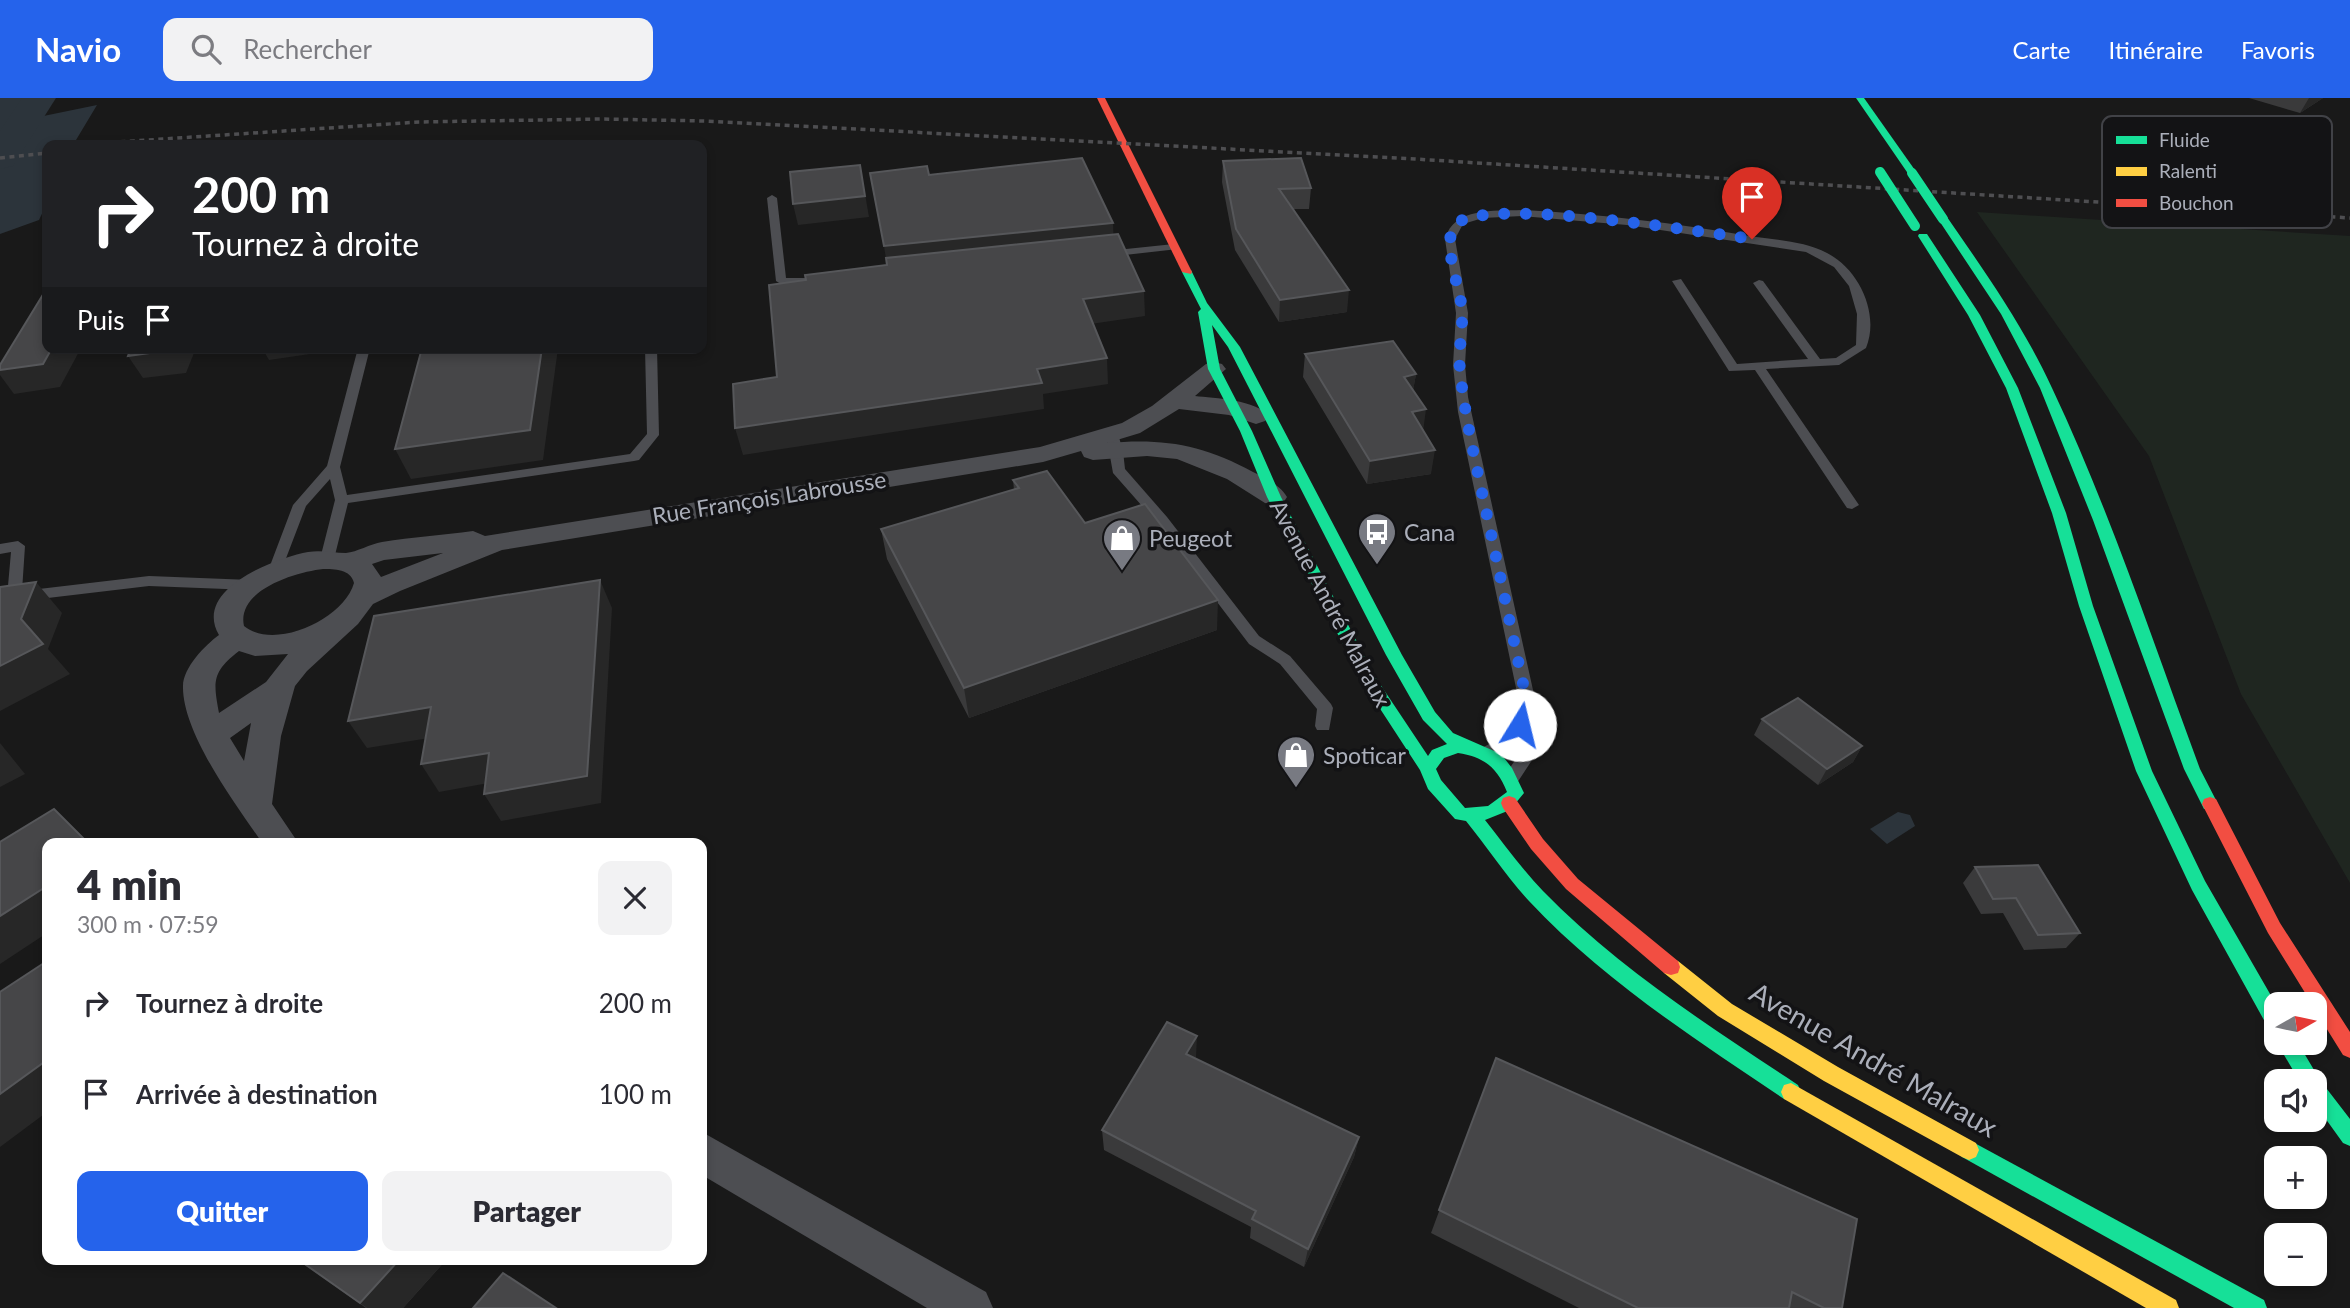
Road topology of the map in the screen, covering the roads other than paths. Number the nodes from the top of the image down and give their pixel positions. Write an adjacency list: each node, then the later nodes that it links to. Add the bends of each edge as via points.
1 (1088, 98): 3 (main road, Avenue André Malraux)
2 (1860, 98): 47 (main road, bridge, via 2007,314 2046,388 2192,769 2274,928)
3 (1103, 105): 6 (main road, Avenue André Malraux)
4 (1876, 167): 46 (main road, bridge, via 1974,315 2012,387 2144,771 2198,885)
5 (772, 198): 8 (lane, via 781,281)
6 (1174, 247): 7 (lane); 11 (main road, Avenue André Malraux)
7 (1090, 256)
8 (830, 281)
9 (1677, 281): 15 (lane, via 1733,368)
10 (1759, 283): 14 (lane)
11 (1202, 303): 16 (main road, Avenue André Malraux); 17 (main road, Avenue André Malraux)
12 (362, 354): 22 (lane)
13 (651, 354): 24 (lane, via 653,435 634,457)
14 (1817, 363): 15 (lane); 35 (lane, via 1839,361 1862,346 1865,321 1852,278 1827,255 1752,239 1608,220 1482,214 1459,221 1449,242 1462,311 1459,367)
15 (1758, 366): 25 (lane)
16 (1214, 369): 18 (street, Rue François Labrousse); 19 (main road, Avenue André Malraux)
17 (1250, 378): 19 (street, Avenue André Malraux); 26 (main road, Avenue André Malraux)
18 (1174, 401): 19 (street); 20 (street, Rue François Labrousse)
19 (1245, 418): 21 (street, via 1233,442); 23 (main road, Avenue André Malraux); 26 (street, Avenue André Malraux)
20 (1114, 442): 21 (street, Rue François Labrousse); 27 (street, Rue François Labrousse); 36 (lane, via 1118,470 1254,640 1285,660 1325,708)
21 (1194, 458): 23 (street, Rue François Labrousse, via 1255,482)
22 (333, 467): 24 (lane); 30 (lane, via 300,505)
23 (1275, 496): 40 (main road, Avenue André Malraux, via 1376,693)
24 (342, 500): 29 (lane)
25 (1852, 505)
26 (1317, 507): 38 (main road, Avenue André Malraux, via 1429,716 1447,737)
27 (496, 542): 29 (street, Rue François Labrousse, via 466,539); 31 (street, Rue François Labrousse)
28 (0, 549): 30 (lane, via 18,546 14,597 149,581)
29 (338, 560): 30 (street, Rue François Labrousse, via 302,562); 31 (street, via 363,570 368,582)
30 (263, 578): 33 (street, via 237,598 229,613 229,626)
31 (365, 597): 32 (street, Rue François Labrousse)
32 (337, 625): 33 (street, Rue François Labrousse, via 293,643 251,643); 34 (street, Rue François Labrousse, via 287,674)
33 (236, 637): 37 (street, via 212,656 198,684)
34 (280, 688): 37 (street, Rue François Labrousse); 43 (street, Rue François Labrousse, via 271,709)
35 (1527, 702): 39 (lane, via 1512,739); 41 (lane, via 1535,726 1532,750)
36 (1322, 726)
37 (211, 734): 43 (street)
38 (1467, 748): 39 (main road); 40 (main road, via 1438,754)
39 (1486, 753): 41 (main road)
40 (1427, 768): 44 (main road, via 1451,804 1461,814)
41 (1511, 778): 42 (main road, via 1516,793)
42 (1509, 803): 44 (main road, via 1485,816); 53 (main road, Avenue André Malraux, via 1572,884 1726,1010 1831,1074)
43 (255, 805): 45 (street)
44 (1471, 815): 52 (main road, via 1535,895 1665,1008 1766,1079)
45 (278, 838)
46 (2264, 1002)
47 (2350, 1049)
48 (2327, 1104): 49 (main road)
49 (2350, 1136)
50 (707, 1155): 51 (street)
51 (970, 1308)
52 (2168, 1308)
53 (2256, 1308)

